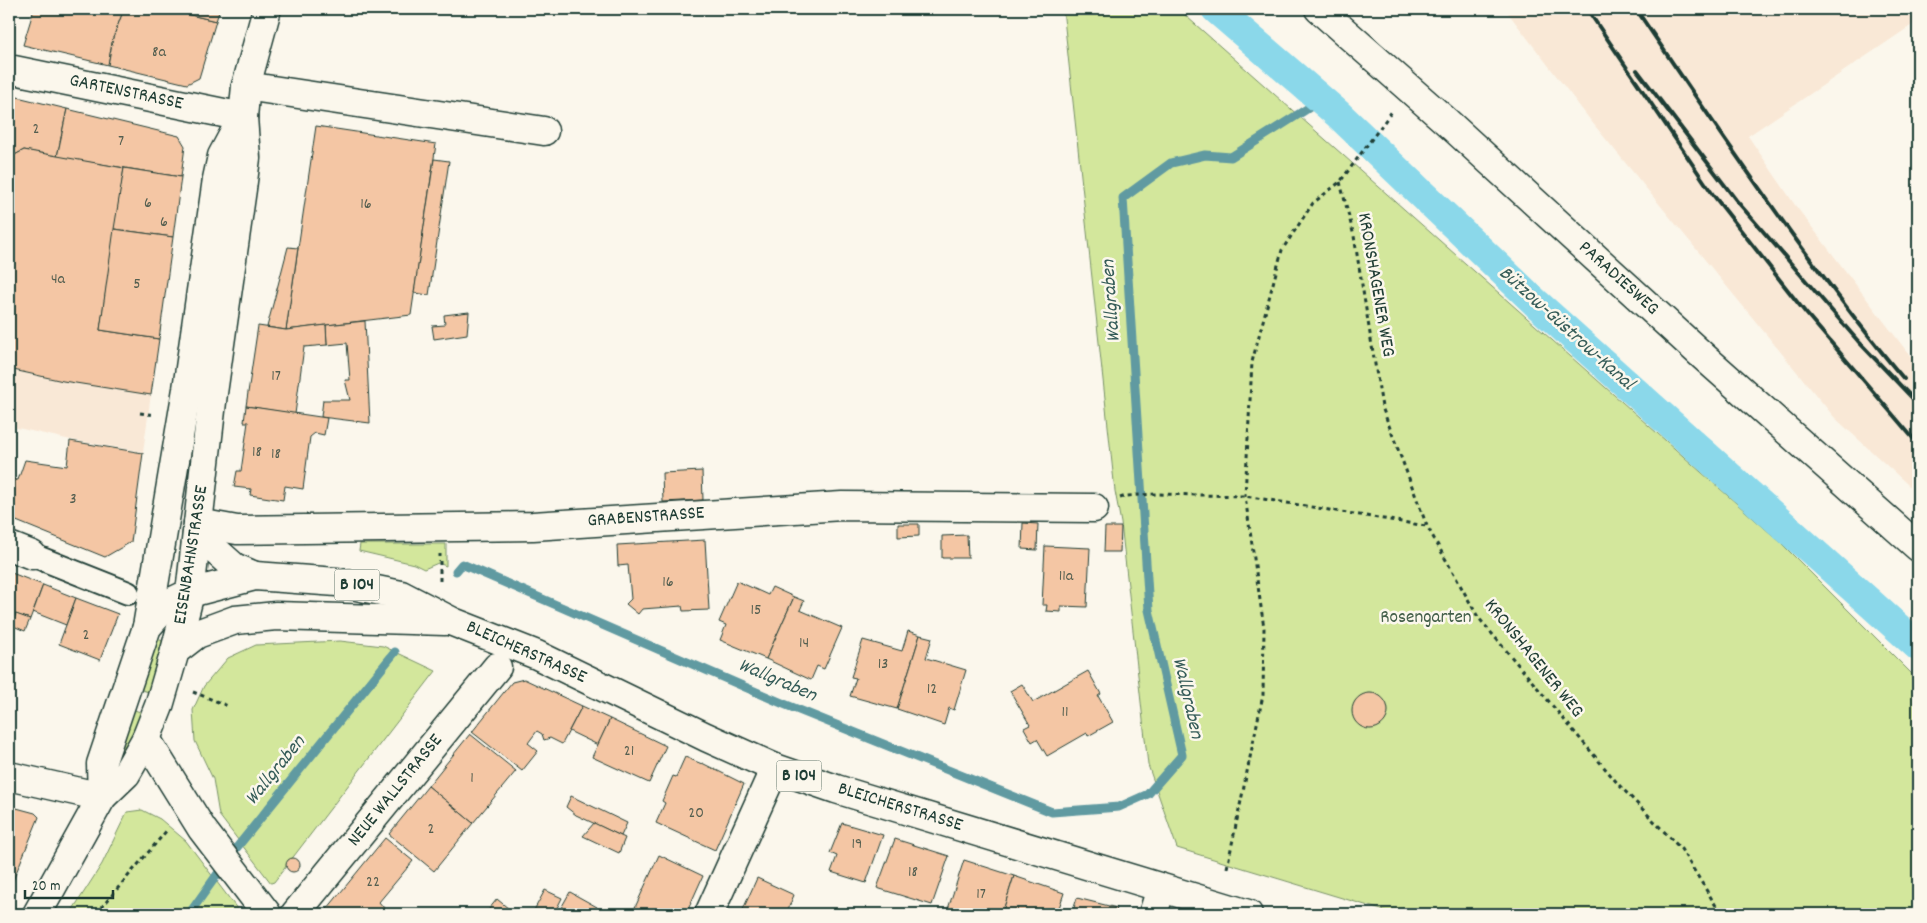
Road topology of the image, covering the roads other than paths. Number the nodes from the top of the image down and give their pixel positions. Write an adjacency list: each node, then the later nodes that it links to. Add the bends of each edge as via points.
1 (267, 9): 4 (street, EISENBAHNSTRASSE)
2 (1319, 9): 9 (street, PARADIESWEG)
3 (9, 69): 5 (street, GARTENSTRASSE)
4 (246, 86): 5 (street, EISENBAHNSTRASSE); 6 (street)
5 (243, 117): 8 (street, EISENBAHNSTRASSE, via 246,158); 12 (street, EISENBAHNSTRASSE, via 222,156 217,179 187,389)
6 (544, 131)
7 (1094, 508): 8 (street, GRABENSTRASSE, via 842,506 533,526)
8 (198, 528): 11 (street, via 234,567); 12 (street, EISENBAHNSTRASSE)
9 (1918, 547)
10 (20, 551): 12 (street)
11 (255, 576): 12 (street, BLEICHERSTRASSE / B 104); 13 (street, BLEICHERSTRASSE / B 104, via 374,588 400,595)
12 (170, 606): 13 (street, BLEICHERSTRASSE, via 235,620 276,616); 14 (street, BLEICHERSTRASSE); 19 (street, EISENBAHNSTRASSE, via 147,627 101,764)
13 (453, 622): 17 (street, BLEICHERSTRASSE / B 104, via 537,655)
14 (175, 651): 16 (street, EISENBAHNSTRASSE)
15 (498, 667): 23 (street, NEUE WALLSTRASSE)
16 (146, 739): 19 (street, EISENBAHNSTRASSE, via 126,774); 21 (street, via 202,829)
17 (775, 768): 20 (street, BLEICHERSTRASSE / B 104); 24 (street)
18 (9, 776): 19 (street)
19 (102, 797): 22 (street)
20 (1161, 888): 25 (street); 26 (street, BLEICHERSTRASSE / B 104)
21 (260, 906)
22 (37, 914)
23 (295, 914)
24 (709, 914)
25 (1154, 914)
26 (1248, 914)

